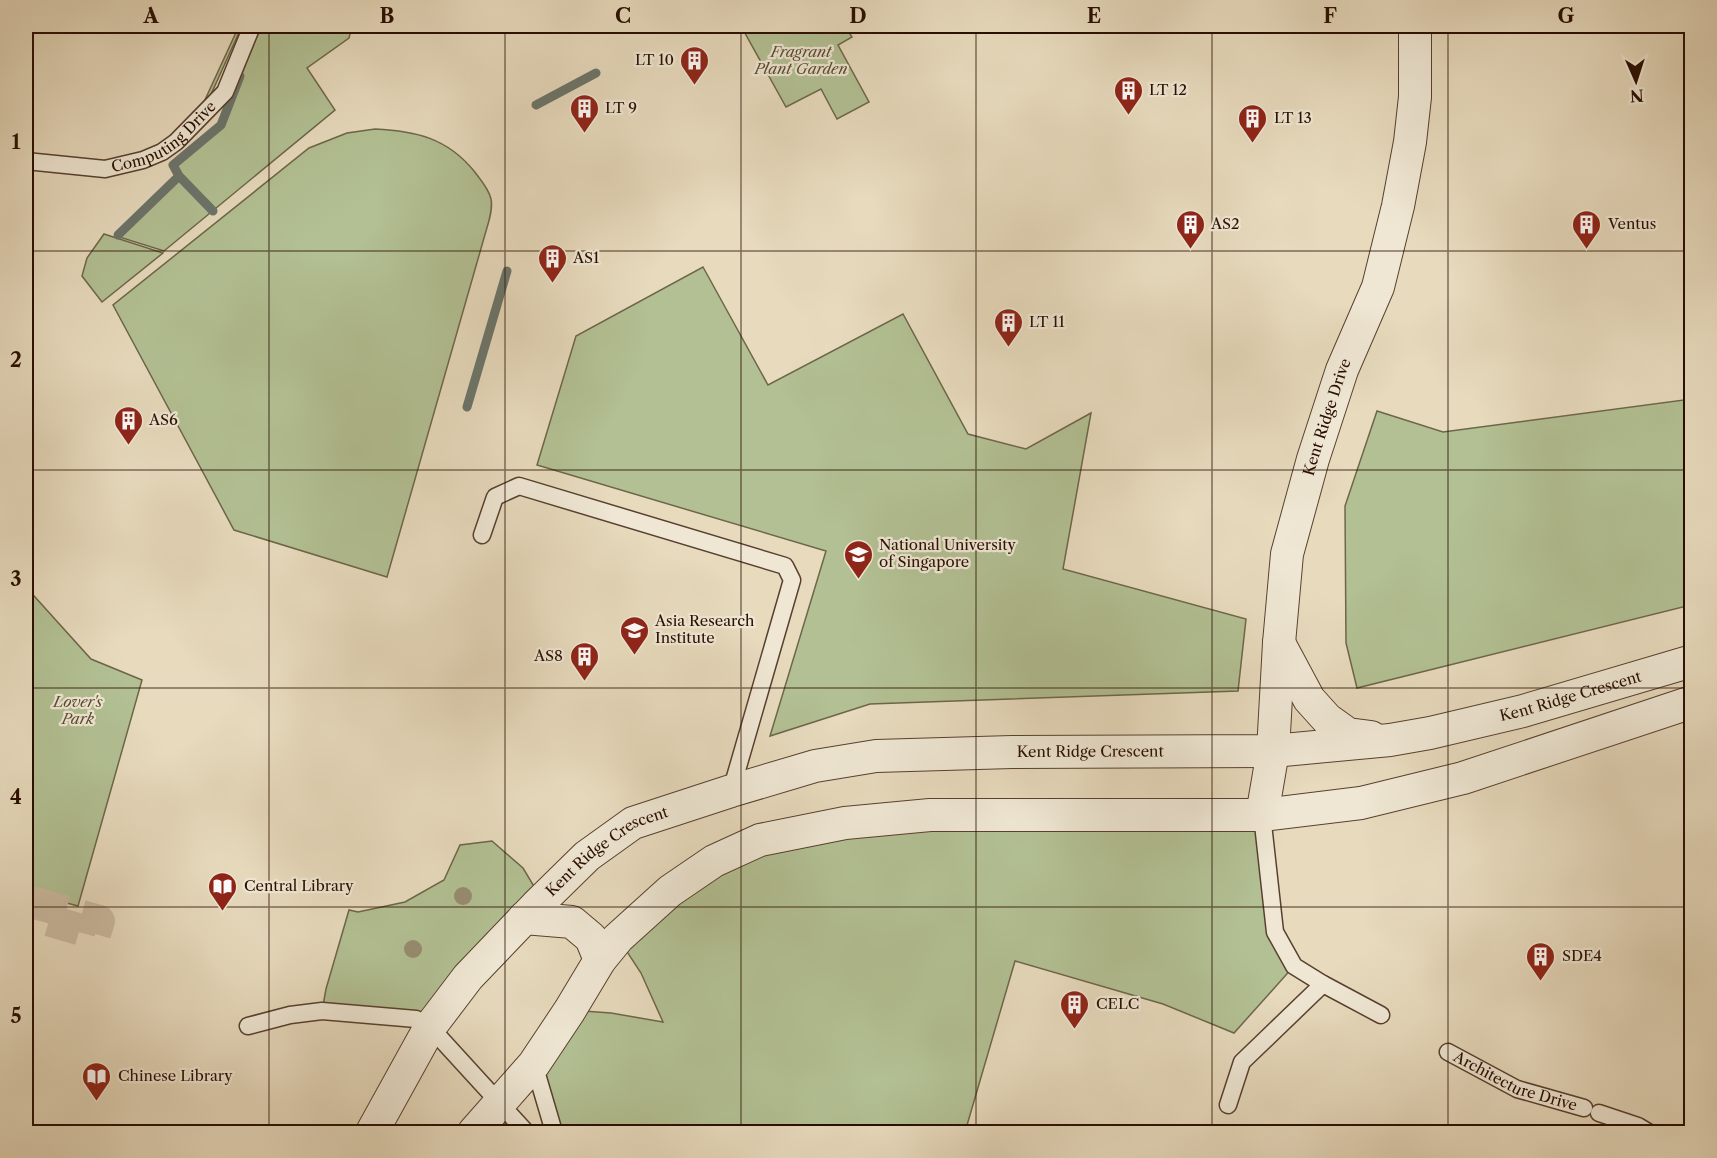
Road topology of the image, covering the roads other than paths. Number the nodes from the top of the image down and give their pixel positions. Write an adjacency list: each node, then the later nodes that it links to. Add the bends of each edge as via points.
1 (252, 26): 3 (lane, Computing Drive, via 225,92 162,152 105,169)
2 (1415, 26): 5 (street, Kent Ridge Drive, via 1408,203 1342,370 1312,459 1287,554)
3 (26, 161)
4 (482, 535): 10 (lane, via 495,496 519,486 785,566 792,580)
5 (1279, 643): 8 (street, via 1309,699 1327,719 1348,734); 9 (street, Kent Ridge Drive)
6 (1692, 662): 8 (street, Kent Ridge Crescent, via 1523,711)
7 (1692, 702): 11 (street, via 1463,778 1361,803)
8 (1390, 740): 9 (street, Kent Ridge Crescent)
9 (1273, 751): 10 (street, Kent Ridge Crescent, via 876,756 815,766); 11 (street, Kent Ridge Drive)
10 (731, 791): 12 (street, Kent Ridge Crescent, via 633,823 587,856)
11 (1262, 815): 13 (street, via 930,815 845,823 760,840 714,861 670,891 618,938); 14 (lane, via 1275,932 1294,966)
12 (524, 918): 13 (street, Kent Ridge Crescent, via 572,922 591,938); 17 (street, Kent Ridge Crescent, via 468,977)
13 (600, 960): 19 (street)
14 (1323, 984): 15 (lane); 21 (lane, via 1242,1062)
15 (1381, 1016)
16 (248, 1026): 17 (lane, via 322,1011 416,1019)
17 (430, 1027): 20 (lane); 22 (street, Kent Ridge Crescent)
18 (1448, 1052): 26 (lane, Architecture Drive, via 1517,1089)
19 (534, 1064): 20 (street); 25 (lane)
20 (499, 1103): 23 (street); 24 (lane)
21 (1228, 1105)
22 (372, 1132)
23 (474, 1132)
24 (526, 1132)
25 (554, 1132)
26 (1648, 1132)

